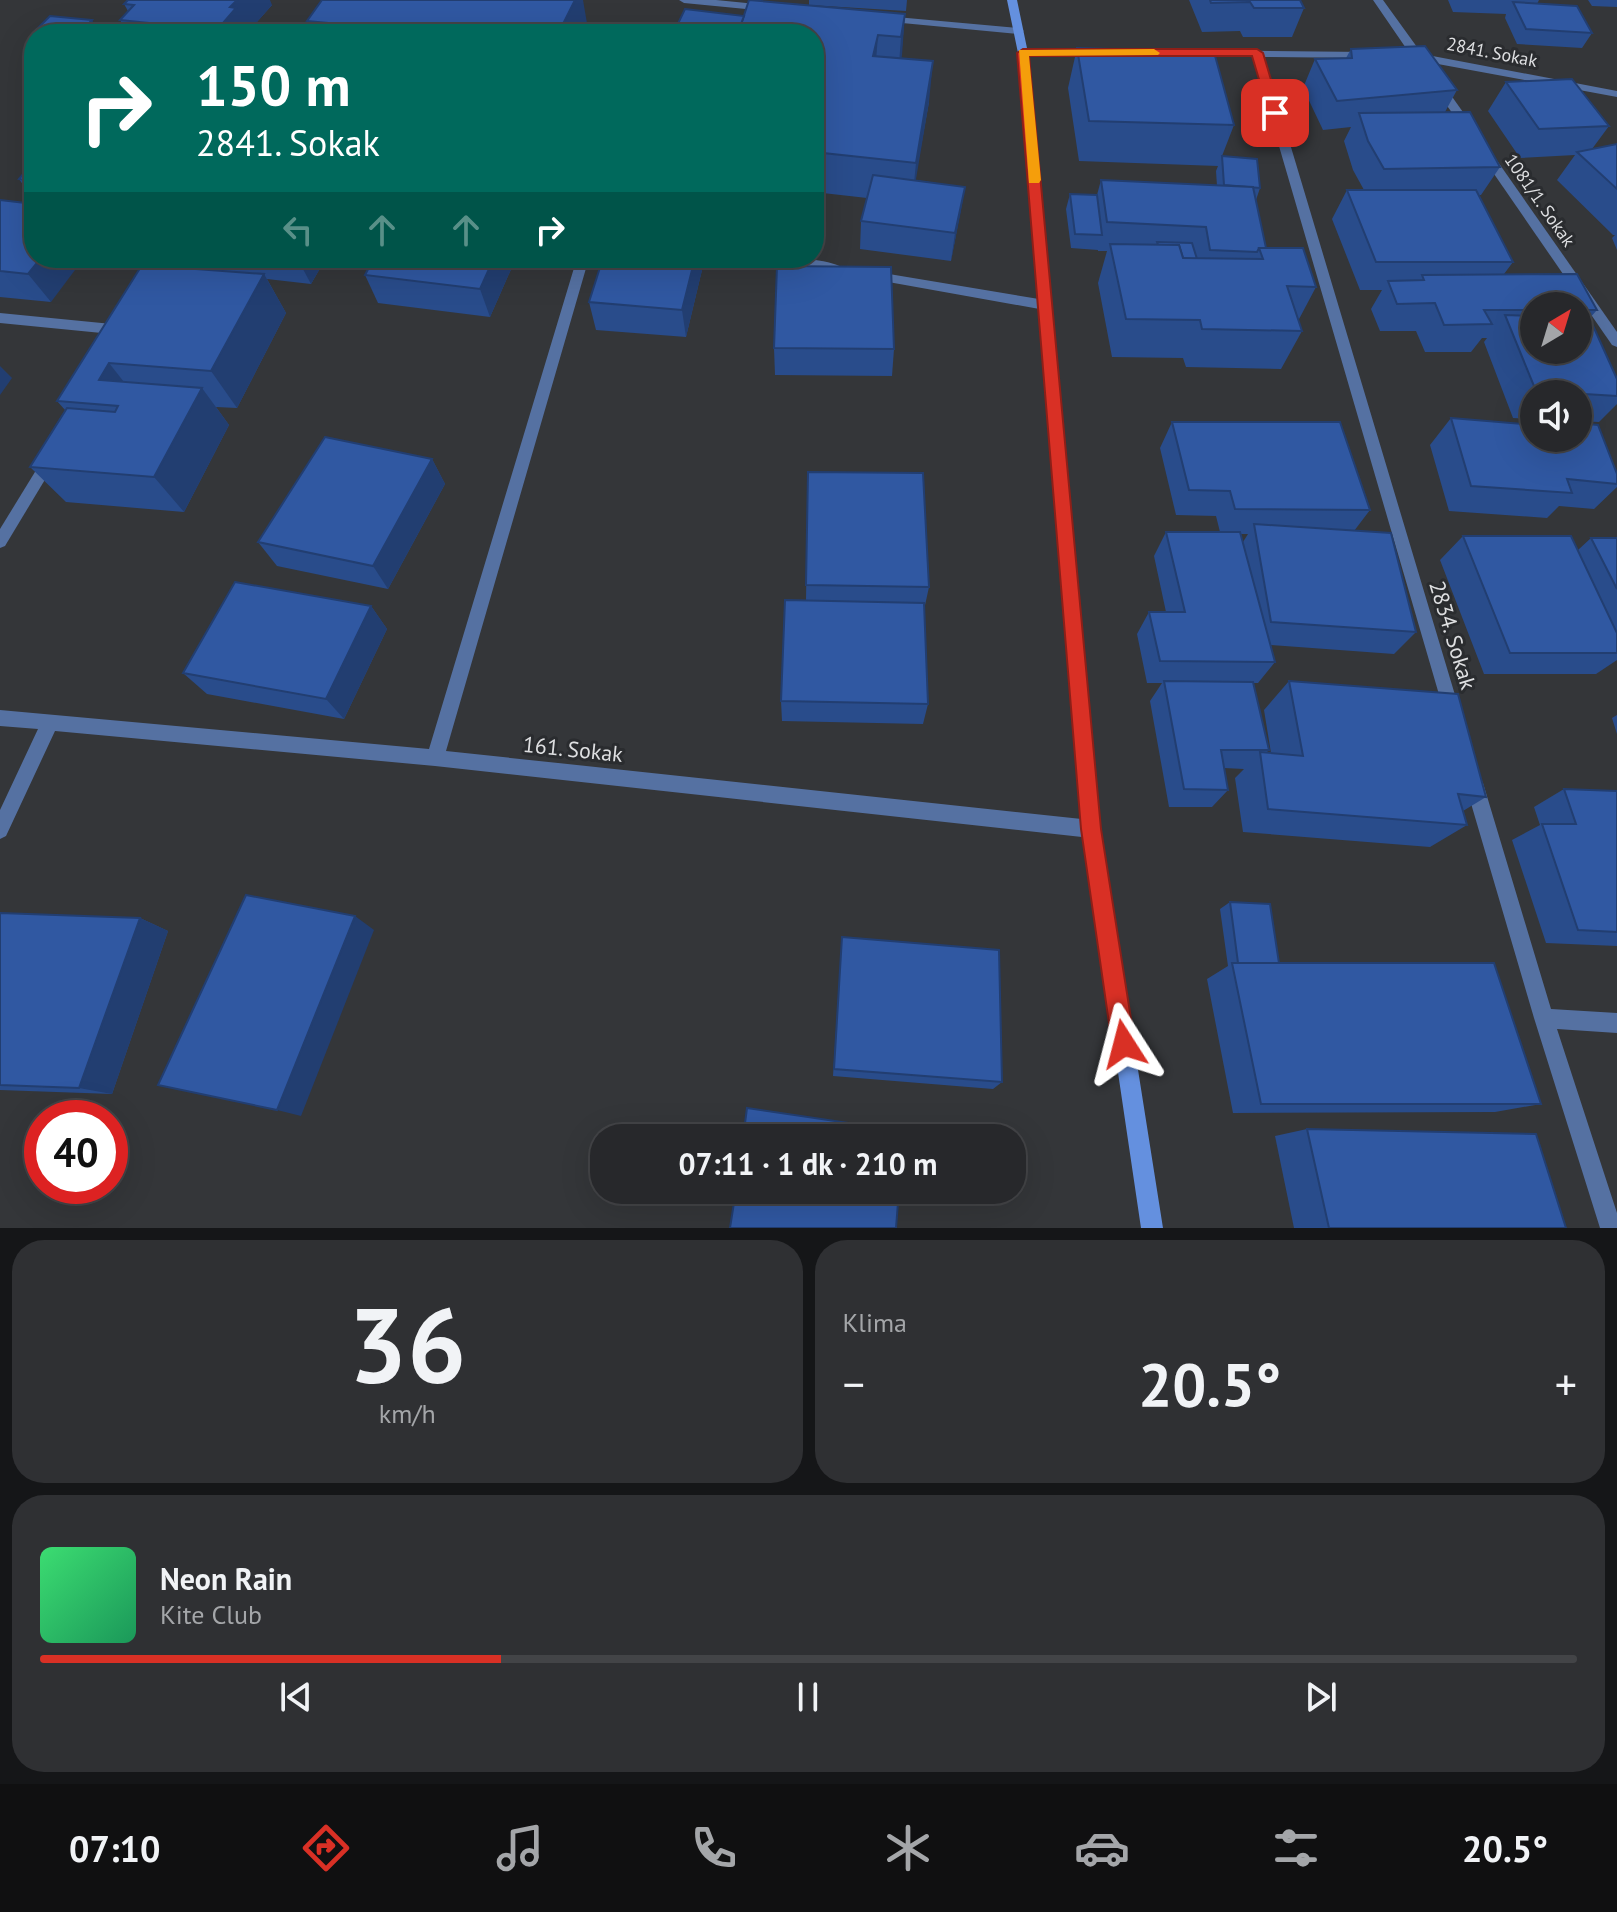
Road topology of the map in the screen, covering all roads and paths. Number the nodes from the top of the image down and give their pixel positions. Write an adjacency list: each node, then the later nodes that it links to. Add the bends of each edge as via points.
1 (327, 0): 7 (street)
2 (684, 0): 5 (street)
3 (1012, 0): 8 (street)
4 (1378, 0): 15 (street, 1081/1. Sokak)
5 (777, 9)
6 (870, 18): 8 (street)
7 (312, 24)
8 (1019, 31): 9 (street)
9 (1023, 53): 10 (street); 21 (street)
10 (1101, 53)
11 (1179, 53): 12 (street)
12 (1257, 53): 13 (street); 29 (street, 2834. Sokak)
13 (1374, 55)
14 (1403, 56): 15 (street, 2841. Sokak)
15 (1418, 56): 16 (street, 2841. Sokak); 24 (street, 1081/1. Sokak)
16 (1617, 94)
17 (824, 267): 21 (street)
18 (166, 268): 20 (street)
19 (580, 268): 30 (street)
20 (150, 294)
21 (1045, 305): 32 (street)
22 (0, 318): 23 (street)
23 (128, 331)
24 (1617, 342)
25 (56, 450): 26 (street)
26 (0, 542)
27 (0, 718): 28 (street, 161. Sokak)
28 (50, 722): 30 (street, 161. Sokak); 33 (street)
29 (1457, 727)
30 (435, 758): 32 (street, 161. Sokak)
31 (1471, 773): 34 (street)
32 (1091, 829): 36 (street)
33 (0, 830)
34 (1544, 1018): 35 (street); 37 (street)
35 (1617, 1023)
36 (1152, 1228)
37 (1611, 1228)

